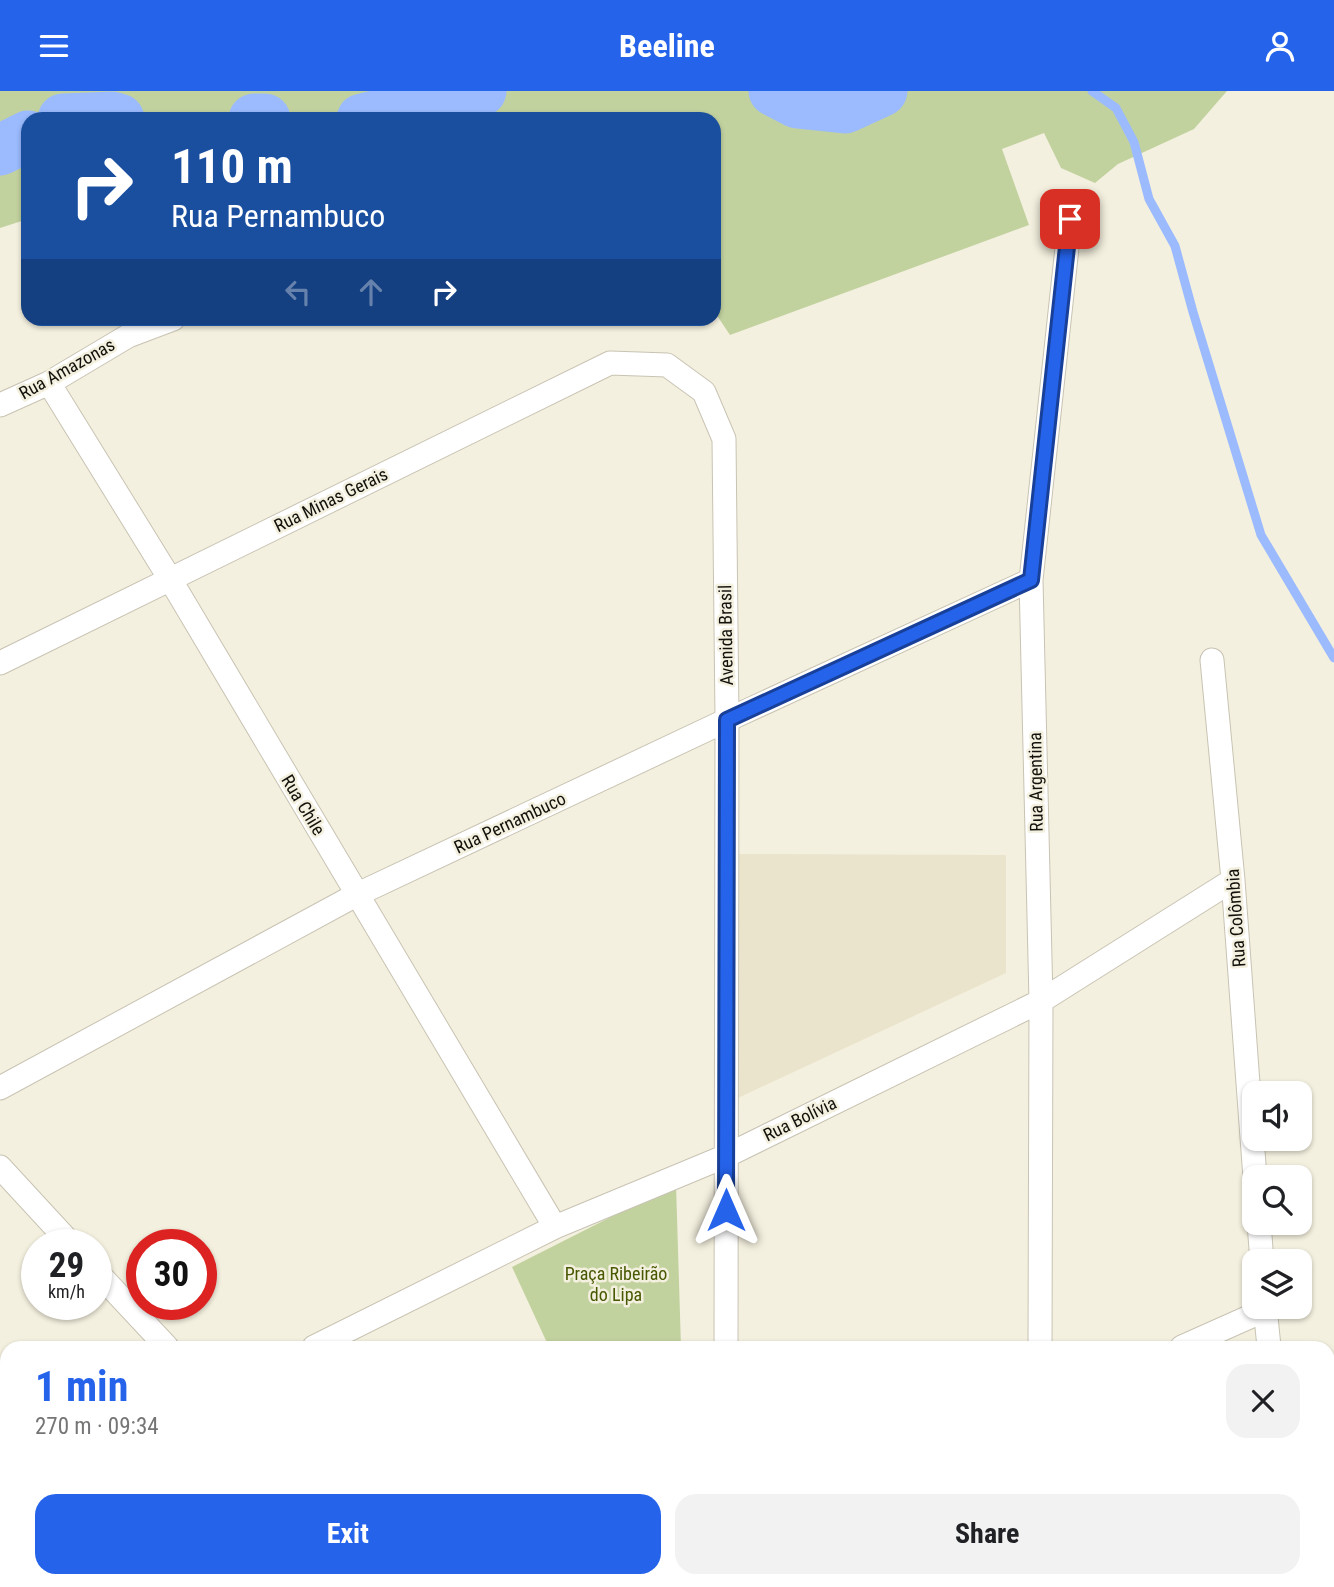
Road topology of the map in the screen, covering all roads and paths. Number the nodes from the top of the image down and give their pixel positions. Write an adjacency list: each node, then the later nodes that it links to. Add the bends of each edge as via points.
1 (1070, 219): 7 (street, Rua Argentina)
2 (154, 326): 4 (street, Rua Amazonas, via 128,336)
3 (667, 365): 6 (street, Rua Minas Gerais, via 610,363); 10 (street, Avenida Brasil, via 704,392 724,439)
4 (49, 383): 5 (street, Rua Amazonas); 6 (street, Rua Chile)
5 (0, 405)
6 (170, 579): 9 (street, Rua Minas Gerais); 12 (street, Rua Chile)
7 (1031, 580): 10 (street, Rua Pernambuco); 13 (street, Rua Argentina)
8 (1212, 660): 11 (street, Rua Colômbia)
9 (0, 663)
10 (727, 720): 12 (street, Rua Pernambuco); 15 (street, Avenida Brasil)
11 (1233, 880): 13 (street, Rua Bolívia); 16 (street, Rua Colômbia)
12 (356, 895): 14 (street, Rua Pernambuco); 18 (street, Rua Chile)
13 (1041, 1001): 15 (street, Rua Bolívia); 26 (street, Rua Argentina)
14 (0, 1088)
15 (726, 1156): 18 (street, Rua Bolívia); 25 (street, Avenida Brasil)
16 (1254, 1165)
17 (0, 1167): 19 (street)
18 (555, 1227): 24 (street, Rua Bolívia)
19 (57, 1229)
20 (112, 1288): 23 (street)
21 (1242, 1319): 27 (street)
22 (1266, 1319): 28 (street)
23 (161, 1341)
24 (326, 1341)
25 (726, 1341)
26 (1040, 1341)
27 (1195, 1341)
28 (1268, 1341)

